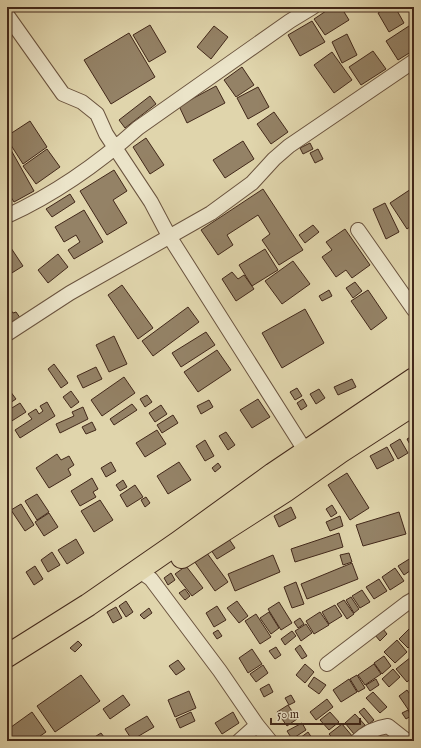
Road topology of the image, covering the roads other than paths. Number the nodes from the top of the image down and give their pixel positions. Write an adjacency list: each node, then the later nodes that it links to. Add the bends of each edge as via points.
1 (313, 7): 4 (street, via 189,91 138,128)
2 (7, 16): 4 (street, via 63,94 82,102 97,114)
3 (414, 61): 7 (street, via 288,146 252,182 211,213)
4 (116, 148): 5 (street, via 75,177); 7 (street, via 151,202)
5 (7, 216)
6 (358, 230): 8 (street)
7 (169, 236): 9 (street, via 70,293); 12 (street)
8 (414, 310)
9 (7, 334)
10 (414, 379): 12 (main road)
11 (414, 404): 13 (main road, via 194,549)
12 (306, 452): 13 (main road, via 273,474)
13 (145, 574): 15 (main road, via 88,605); 16 (main road); 18 (street, via 220,671)
14 (414, 599): 17 (street)
15 (7, 656)
16 (7, 664)
17 (327, 664)
18 (257, 725): 19 (street); 20 (street)
19 (239, 741)
20 (270, 741)
21 (357, 741): 22 (street, via 364,734 388,726)
22 (407, 741)

